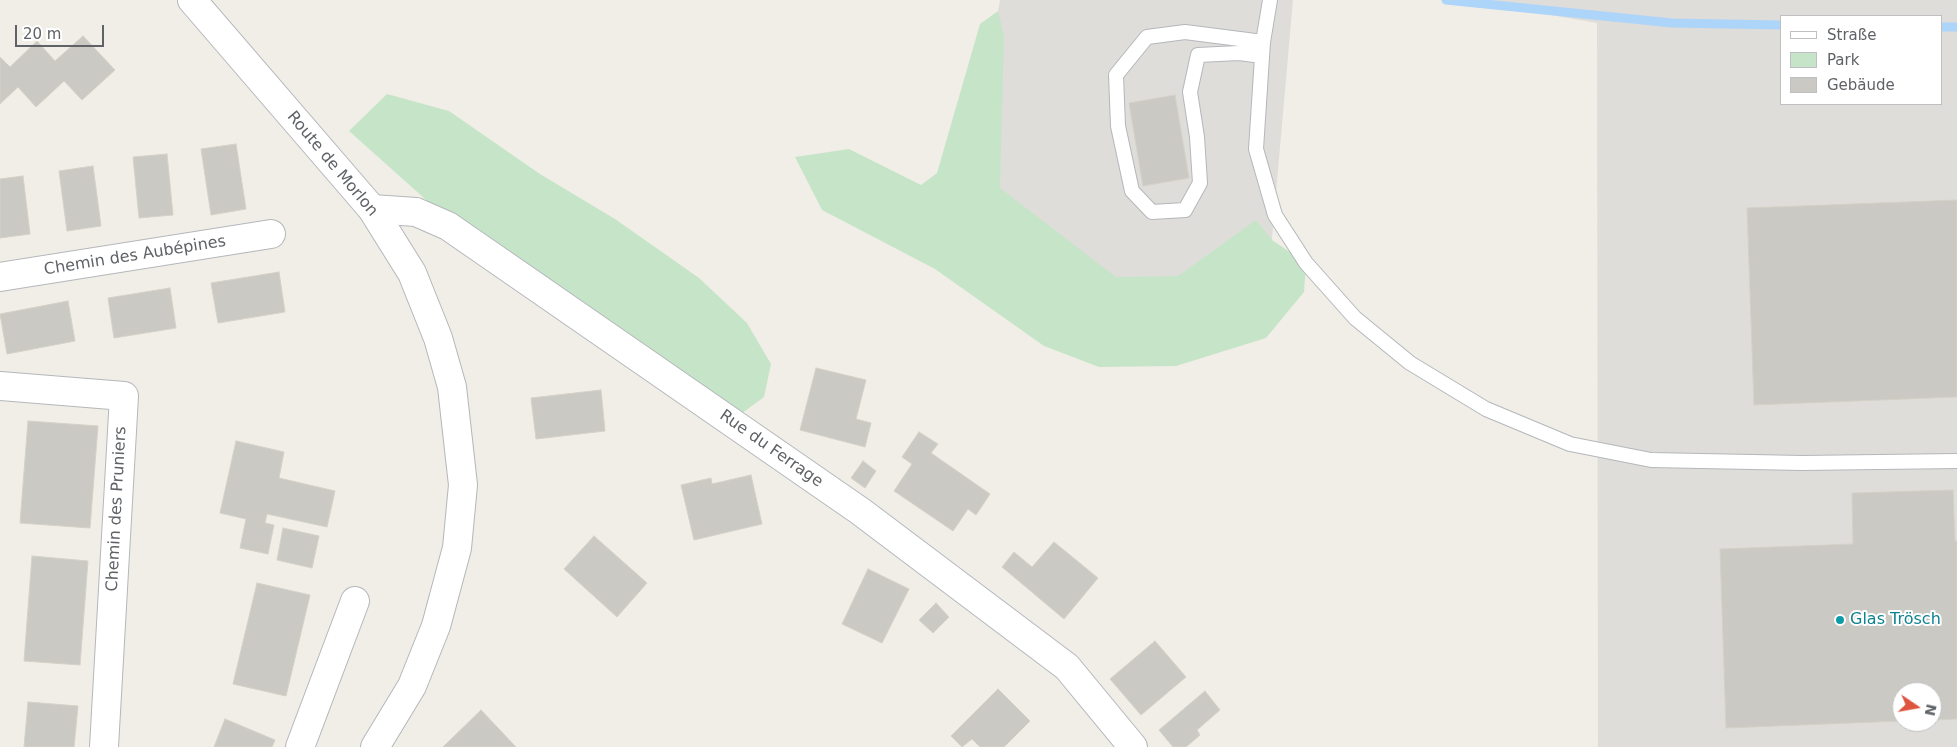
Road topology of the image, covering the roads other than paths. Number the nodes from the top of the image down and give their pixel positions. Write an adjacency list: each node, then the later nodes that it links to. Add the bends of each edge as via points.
1 (192, 0): 5 (street, Route de Morlon)
2 (1270, 0): 3 (lane)
3 (1263, 42): 4 (lane); 4 (lane, via 1185,32 1147,37 1116,75 1118,126 1132,191 1152,212 1185,210 1200,183 1190,92 1198,55 1239,53)
4 (1262, 56): 9 (lane, via 1256,149 1276,215 1306,263 1355,318 1410,363 1486,409 1570,444 1650,460 1802,463)
5 (372, 209): 13 (street, Route de Morlon, via 412,273 438,338 452,387 463,485 457,548 436,626 412,686); 14 (street, Rue du Ferrage, via 416,212 448,226 860,511 1067,667)
6 (270, 234): 7 (street, Chemin des Aubépines)
7 (0, 277)
8 (0, 386): 11 (street, Chemin des Pruniers, via 124,396)
9 (1957, 461)
10 (355, 601): 12 (street)
11 (104, 747)
12 (300, 747)
13 (375, 747)
14 (1132, 747)

